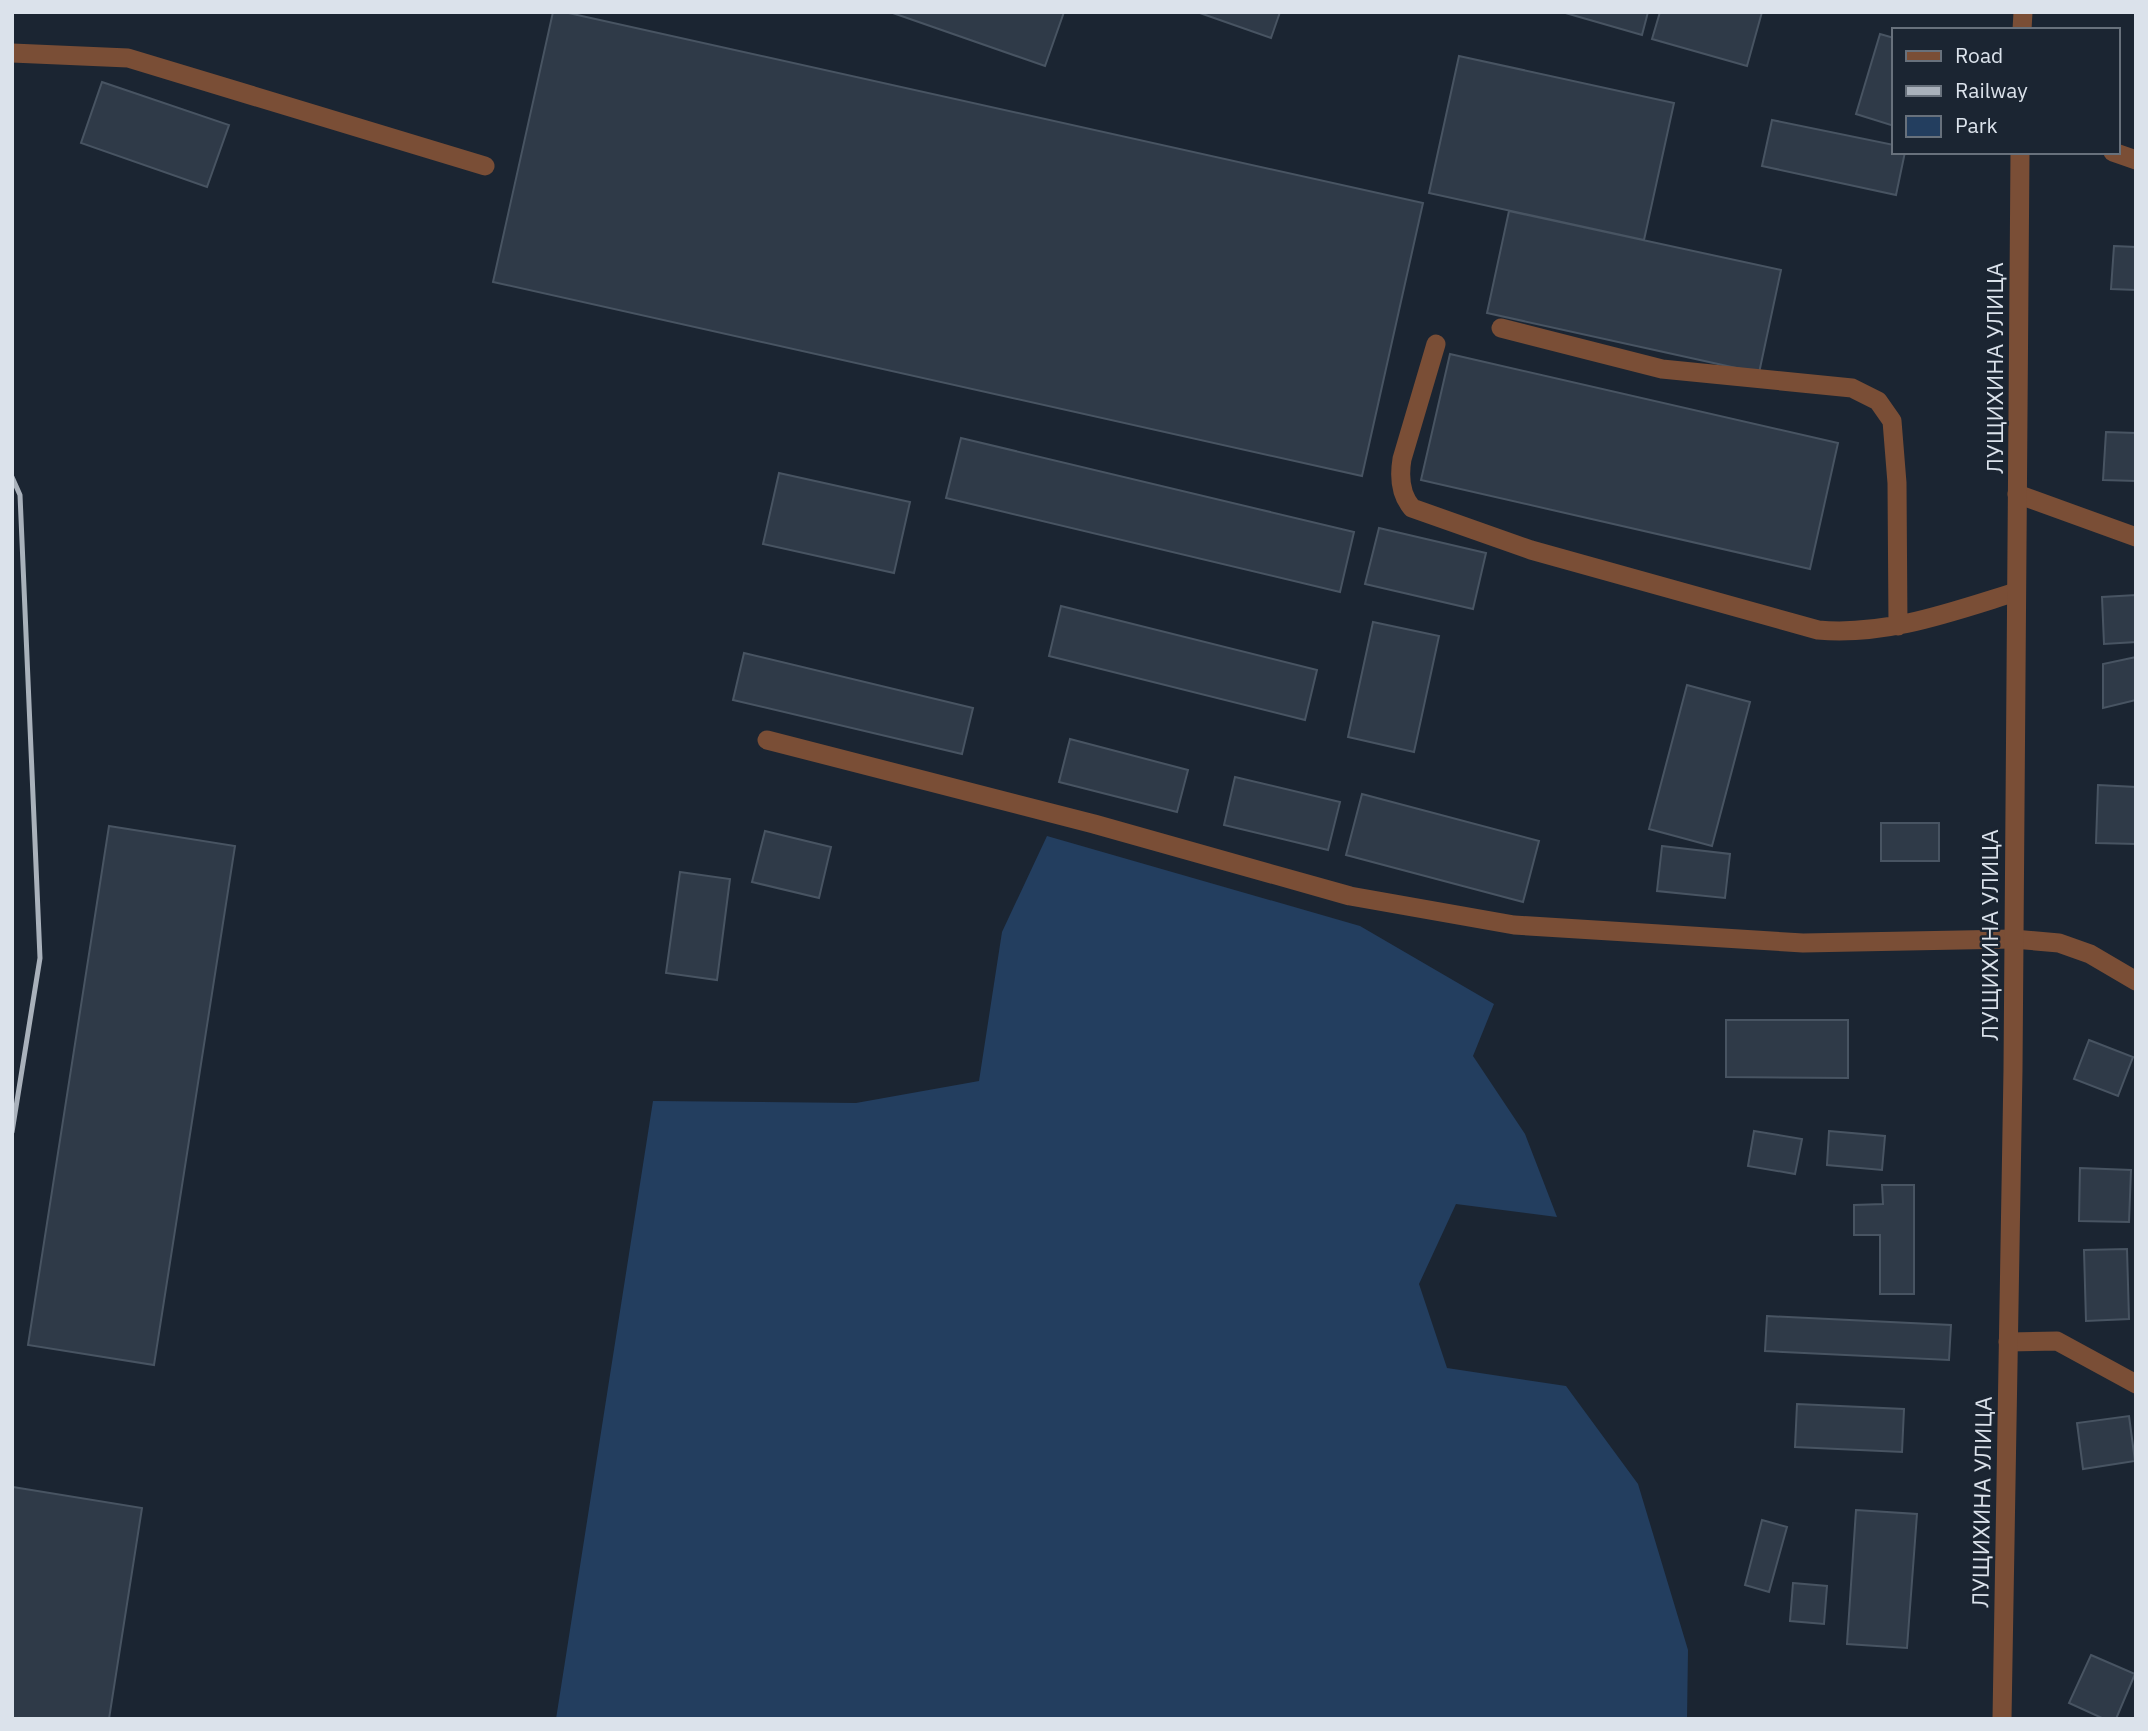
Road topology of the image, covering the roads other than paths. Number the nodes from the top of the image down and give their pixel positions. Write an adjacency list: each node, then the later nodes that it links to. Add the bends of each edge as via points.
1 (12, 53): 5 (street, via 128,58)
2 (2020, 154): 8 (street, ЛУЩИХИНА УЛИЦА)
3 (2119, 154): 4 (street)
4 (2136, 160)
5 (485, 166)
6 (1501, 328): 11 (street, via 1662,369 1852,388 1878,401 1892,421)
7 (1436, 344): 11 (street, via 1399,475 1412,508 1531,550 1818,630)
8 (2017, 494): 9 (street); 10 (street, ЛУЩИХИНА УЛИЦА)
9 (2136, 537)
10 (2016, 592): 11 (street); 13 (street, ЛУЩИХИНА УЛИЦА)
11 (1898, 626)
12 (767, 740): 13 (street, via 1350,896 1514,925 1803,943)
13 (2013, 939): 14 (street, via 2059,943 2090,954); 15 (street, ЛУЩИХИНА УЛИЦА)
14 (2136, 981)
15 (2008, 1342): 16 (street, via 2057,1341); 17 (street, ЛУЩИХИНА УЛИЦА)
16 (2136, 1384)
17 (2002, 1719)

